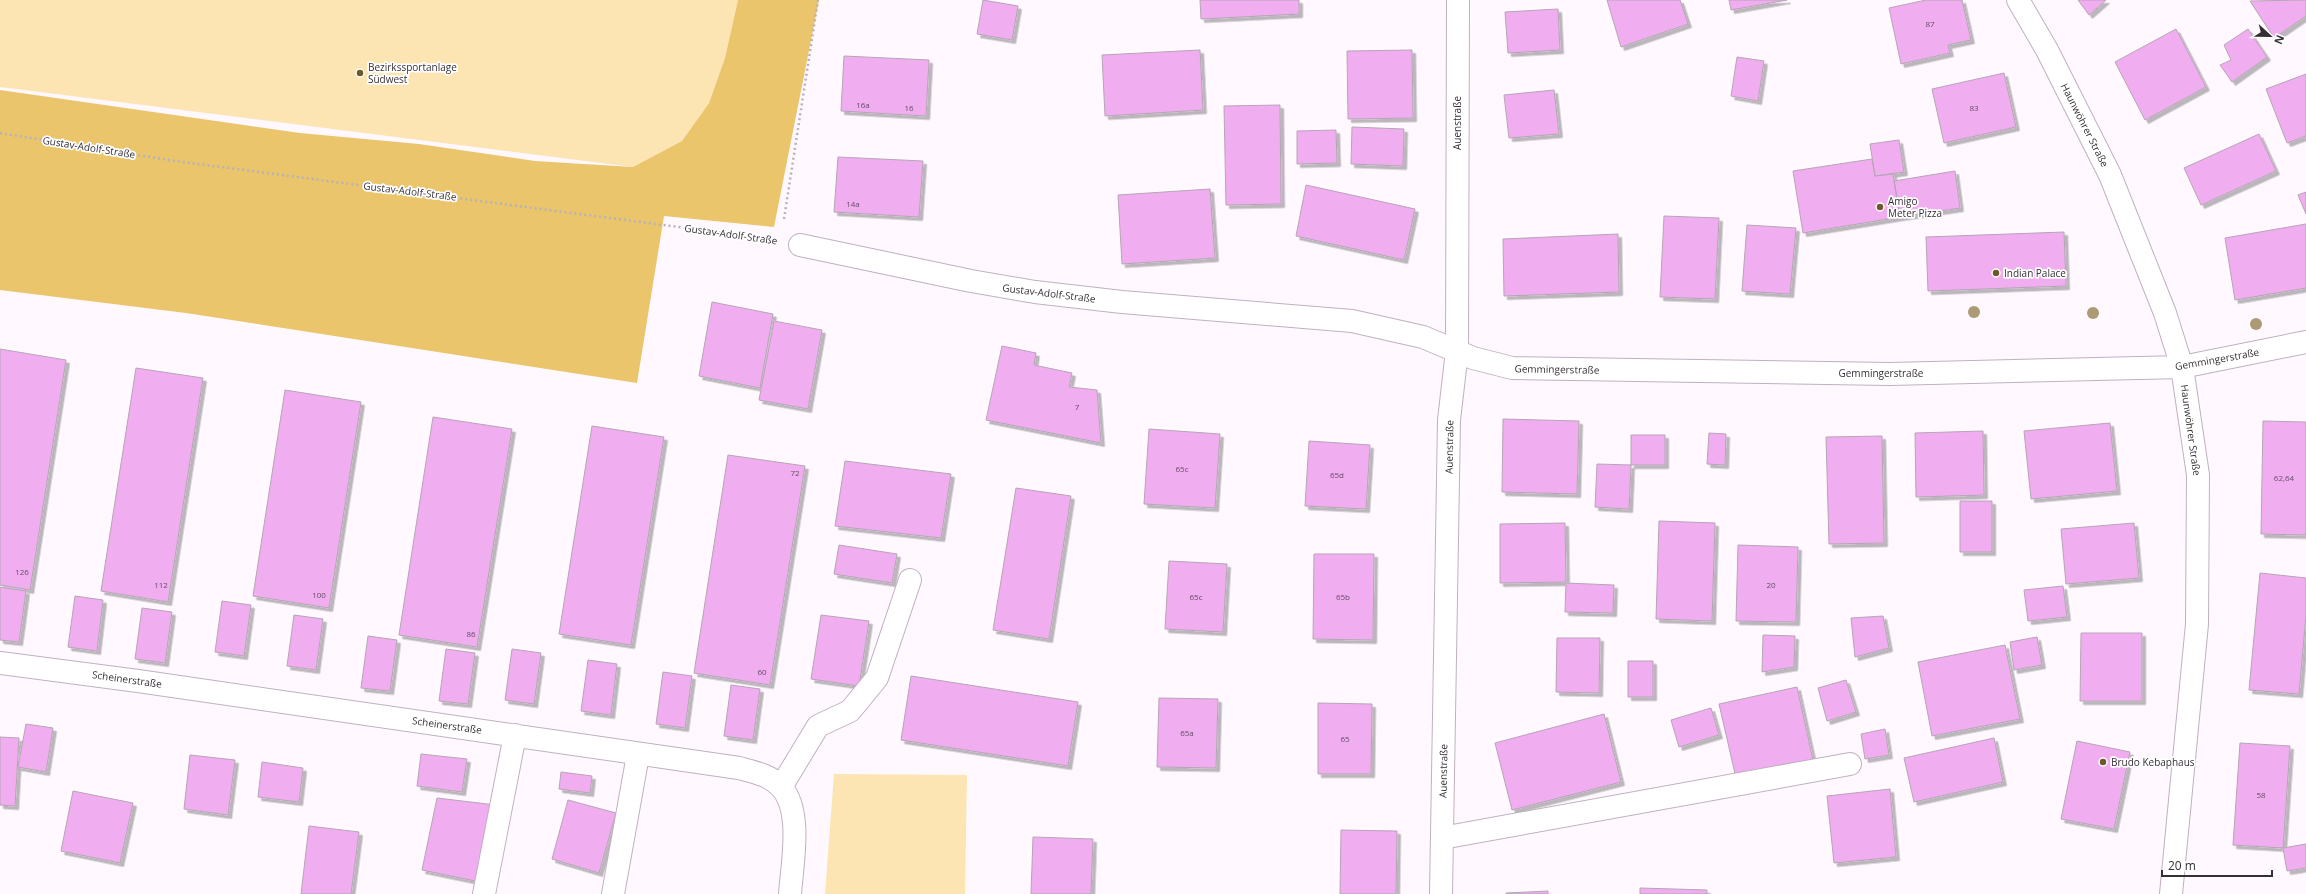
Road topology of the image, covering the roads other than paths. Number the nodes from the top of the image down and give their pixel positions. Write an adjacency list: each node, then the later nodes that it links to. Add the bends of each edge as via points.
1 (1458, 0): 5 (street, Auenstraße)
2 (2018, 0): 6 (street, Haunwöhrer Straße, via 2047,50 2110,175 2165,312)
3 (790, 243): 5 (street, Gustav-Adolf-Straße, via 1035,292 1122,302 1352,321 1422,337)
4 (2306, 342): 6 (street, Gemmingerstraße)
5 (1457, 351): 6 (street, Gemmingerstraße, via 1472,358 1512,368 1890,374); 13 (street, Auenstraße, via 1449,420)
6 (2182, 367): 18 (street, Haunwöhrer Straße, via 2198,475 2197,624)
7 (910, 580): 12 (street, via 877,678 850,711 818,726)
8 (0, 663): 9 (street, Scheinerstraße)
9 (515, 735): 10 (street, Scheinerstraße); 14 (street)
10 (638, 755): 12 (street, Scheinerstraße, via 739,768 763,774); 15 (street)
11 (1850, 764): 13 (street)
12 (781, 786): 16 (street, Scheinerstraße, via 792,805 794,833)
13 (1442, 838): 17 (street, Auenstraße)
14 (484, 894)
15 (613, 894)
16 (790, 894)
17 (1440, 894)
18 (2171, 894)

